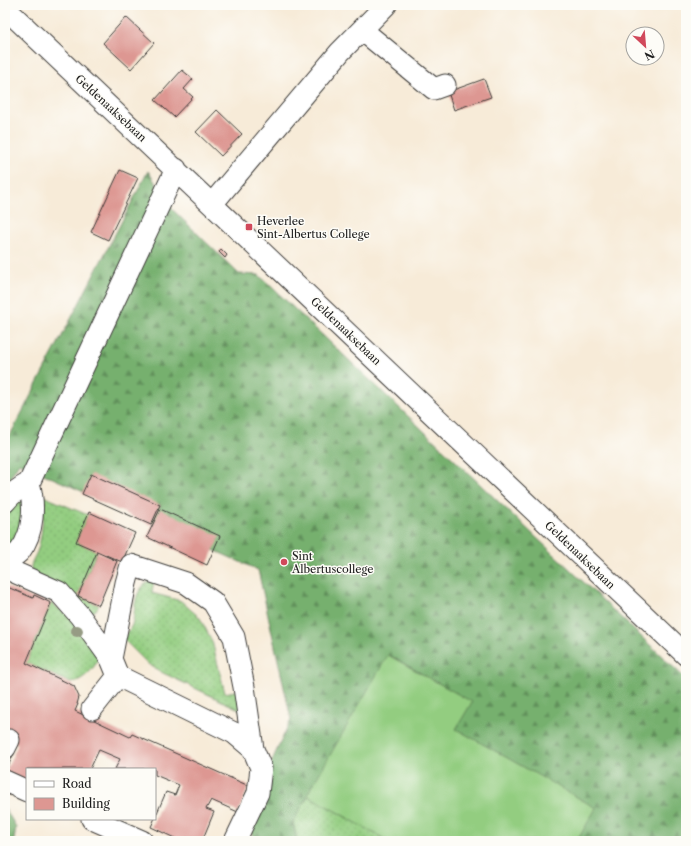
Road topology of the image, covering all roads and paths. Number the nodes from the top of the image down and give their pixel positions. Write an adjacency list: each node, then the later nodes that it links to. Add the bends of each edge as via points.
1 (386, 5): 3 (street)
2 (5, 8): 5 (street, Geldenaaksebaan)
3 (362, 30): 4 (street, via 434,89); 6 (street, via 340,52)
4 (445, 85)
5 (176, 169): 6 (street, Geldenaaksebaan); 7 (street)
6 (212, 204): 11 (street, Geldenaaksebaan)
7 (30, 484): 8 (street, via 10,494); 9 (street, via 33,507 28,537 20,551)
8 (5, 502)
9 (5, 563)
10 (5, 568): 12 (street, via 59,592 80,616)
11 (686, 655)
12 (114, 668): 13 (street); 14 (street, via 234,733); 14 (street, via 126,583 131,565 186,583 213,602 234,637)
13 (92, 709)
14 (253, 749): 19 (street, via 261,768 258,793)
15 (5, 781): 16 (street)
16 (26, 791)
17 (94, 820): 18 (street)
18 (142, 841)
19 (234, 841)

